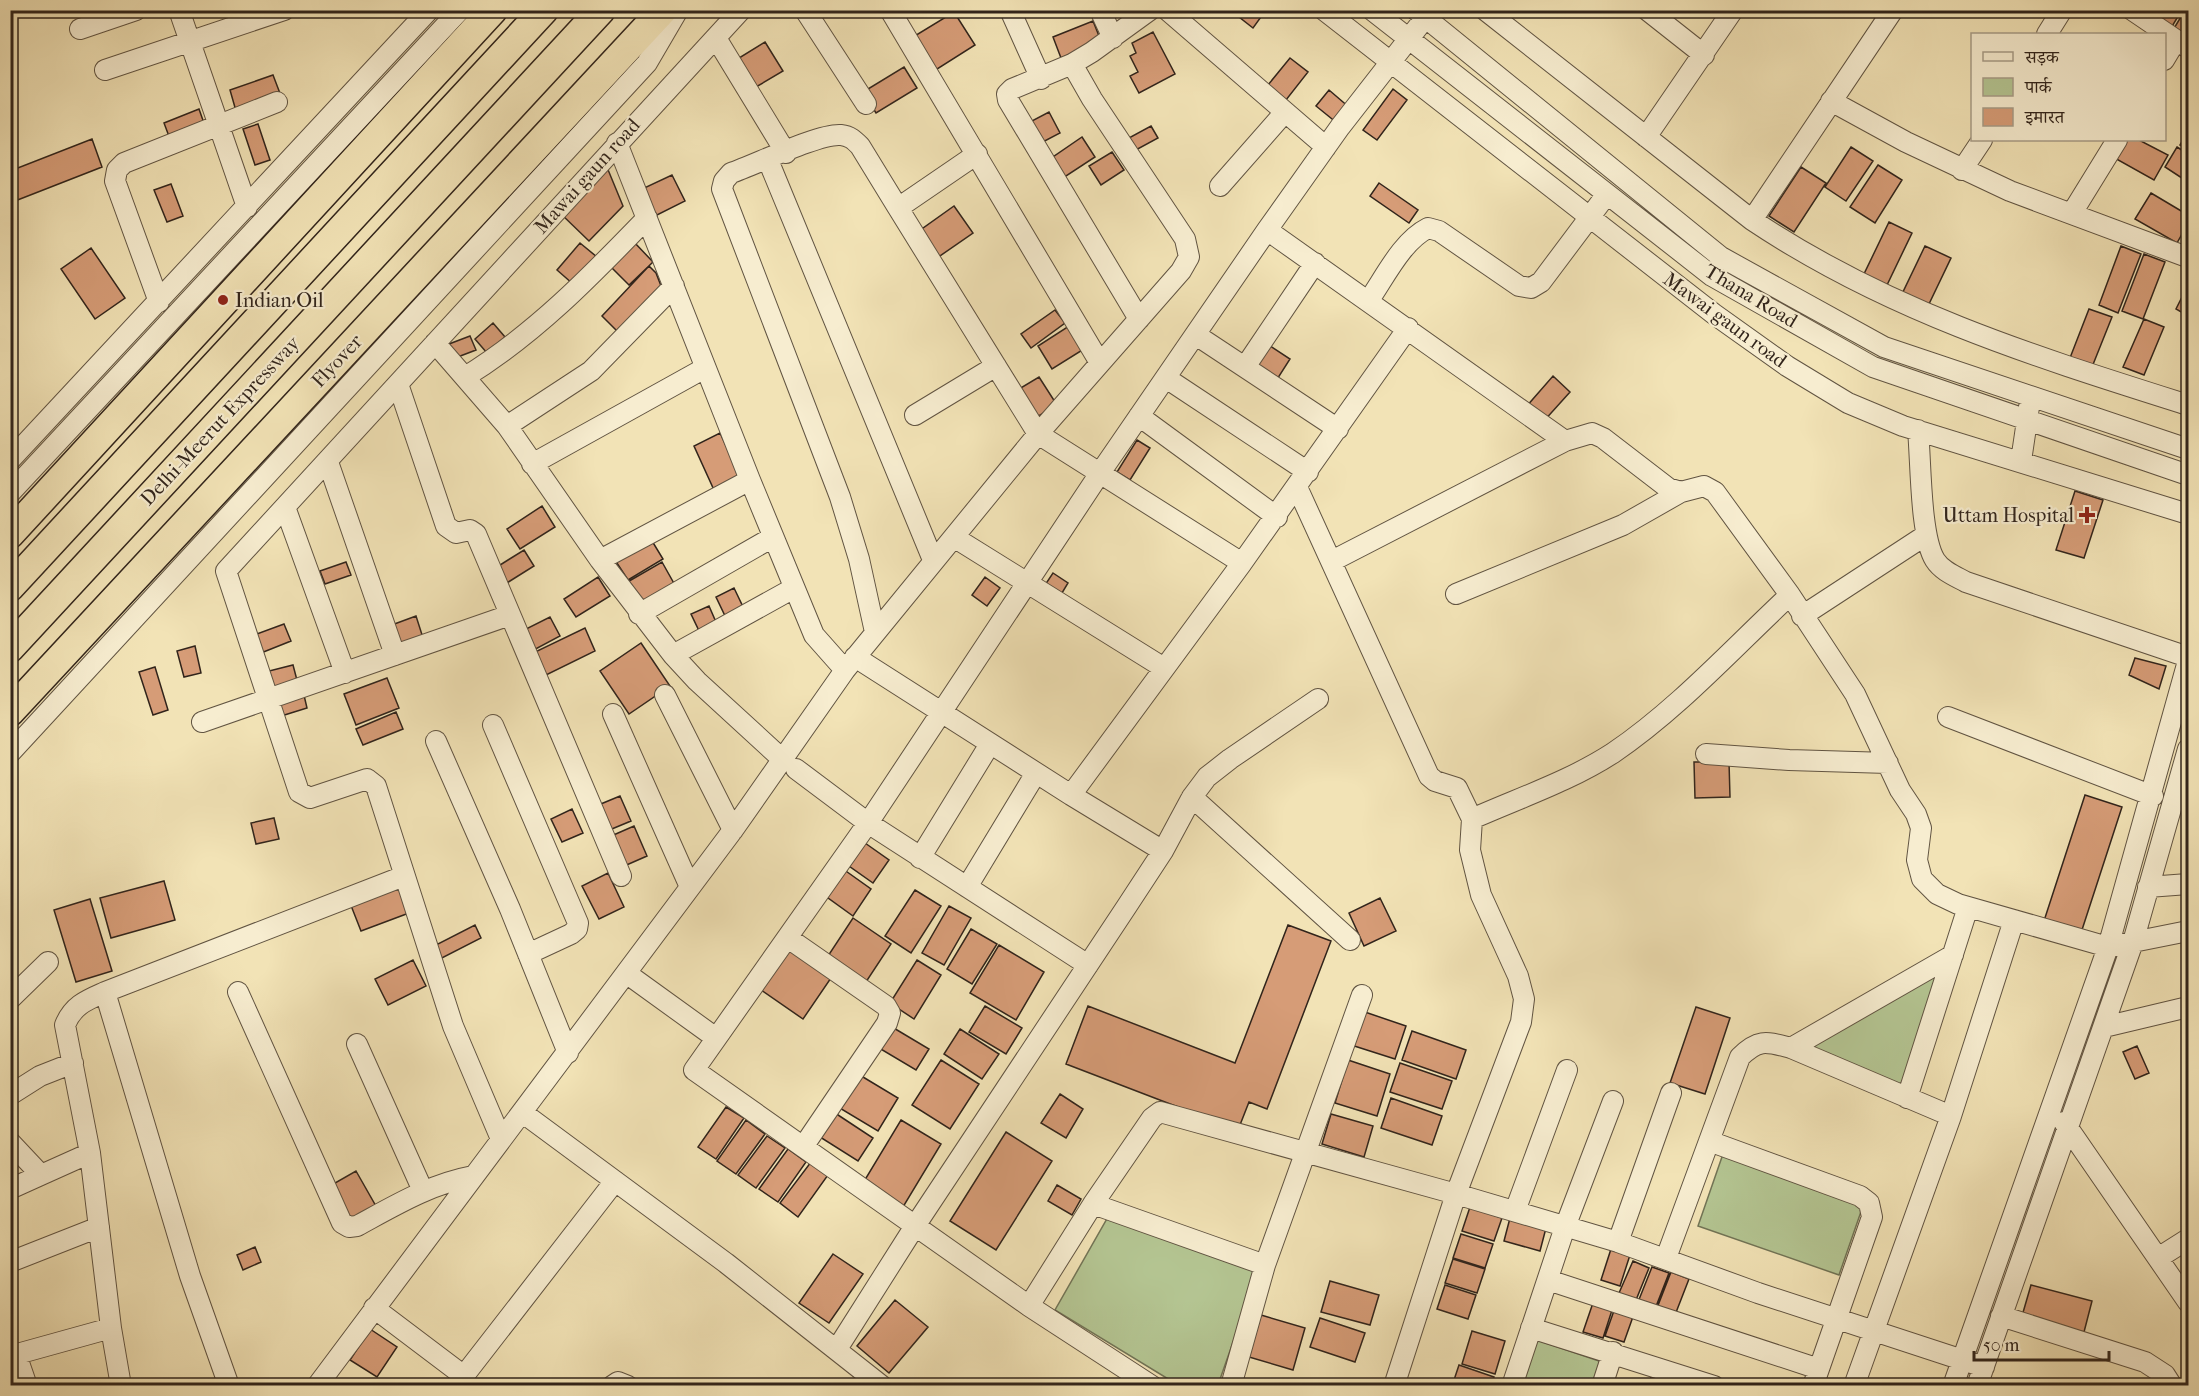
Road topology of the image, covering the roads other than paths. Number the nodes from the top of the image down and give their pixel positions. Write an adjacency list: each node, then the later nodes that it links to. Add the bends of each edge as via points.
1 (136, 10): 28 (street)
2 (179, 10): 35 (street)
3 (284, 10): 27 (street)
4 (429, 10): 59 (street)
5 (460, 10): 102 (street)
6 (493, 10): 106 (highway)
7 (544, 10): 115 (highway, Delhi-Meerut Expressway)
8 (601, 10): 123 (highway, Delhi-Meerut Expressway)
9 (663, 10): 133 (highway, Flyover)
10 (678, 10): 142 (street, via 647,63)
11 (741, 10): 32 (street, Mawai gaun road)
12 (805, 10): 45 (street)
13 (890, 10): 54 (street)
14 (1010, 10): 42 (street)
15 (1100, 10): 33 (street)
16 (1150, 10): 33 (street)
17 (1167, 10): 46 (street)
18 (1323, 10): 39 (street, Mawai gaun road)
19 (1372, 10): 34 (street, Thana Road)
20 (1485, 10): 48 (street)
21 (1647, 10): 37 (street)
22 (1733, 10): 37 (street)
23 (1893, 10): 43 (street)
24 (2062, 10): 29 (street)
25 (2132, 10): 31 (street)
26 (1420, 14): 34 (street); 82 (street, Thana Road, via 1721,257 1884,347)
27 (249, 16): 35 (street)
28 (80, 29)
29 (2048, 33)
30 (2166, 33): 36 (street)
31 (2166, 33)
32 (716, 38): 51 (street, Mawai gaun road); 53 (street)
33 (1113, 38): 40 (street)
34 (1408, 40): 39 (street); 58 (street, Thana Road)
35 (189, 43): 41 (street); 47 (street)
36 (2182, 44): 38 (street)
37 (1704, 55): 48 (street)
38 (2166, 58)
39 (1391, 62): 52 (street); 63 (street, Mawai gaun road)
40 (1072, 64): 42 (street); 71 (street, via 1189,247 1189,257 1181,271)
41 (105, 70)
42 (1041, 79): 71 (street, via 1012,90 1008,100)
43 (1831, 101): 56 (street); 64 (street)
44 (277, 102): 47 (street)
45 (866, 104)
46 (1285, 112): 52 (street); 57 (street)
47 (217, 126): 59 (street); 70 (street, via 124,163 117,170 116,181)
48 (1647, 137): 64 (street)
49 (1981, 141): 56 (street)
50 (2116, 141): 61 (street)
51 (617, 143): 62 (street); 74 (street, Mawai gaun road)
52 (1326, 147): 65 (street)
53 (786, 153): 55 (street); 60 (street, via 822,138 852,138)
54 (977, 154): 60 (street); 75 (street)
55 (768, 160): 111 (street); 122 (street, via 731,173 724,181 724,198 840,497)
56 (1962, 170): 61 (street)
57 (1220, 186)
58 (1607, 194): 63 (street); 86 (street, Thana Road, via 1712,276 1873,367)
59 (247, 207): 70 (street)
60 (897, 208): 76 (street)
61 (2072, 213): 66 (street, via 2187,257)
62 (647, 218): 68 (street); 79 (street, via 536,328)
63 (1589, 218): 69 (street, via 1541,282 1531,288 1519,286 1439,231 1428,228 1409,244); 89 (street, Mawai gaun road, via 1787,366 1848,403)
64 (1752, 220): 83 (street, via 1798,251 1922,313)
65 (1268, 230): 67 (street); 73 (street)
66 (2188, 254)
67 (1315, 263): 69 (street); 77 (street)
68 (674, 286): 78 (street); 87 (street, via 591,371)
69 (1369, 300): 72 (street)
70 (159, 302): 93 (street)
71 (1139, 319): 75 (street)
72 (1408, 328): 88 (street); 91 (street)
73 (1196, 334): 77 (street); 80 (street)
74 (435, 343): 79 (street); 81 (street, Mawai gaun road)
75 (1100, 363): 90 (street)
76 (996, 366): 84 (street); 90 (street)
77 (1245, 367): 88 (street)
78 (705, 368): 96 (street); 99 (street)
79 (465, 377): 87 (street)
80 (1166, 378): 85 (street); 100 (street)
81 (398, 384): 95 (street, Mawai gaun road); 120 (street, via 446,526 456,533 470,530 476,534)
82 (2033, 396): 86 (street); 92 (street, Thana Road)
83 (2188, 405)
84 (915, 415)
85 (1139, 416): 97 (street); 105 (street)
86 (2025, 418): 94 (street); 98 (street, Thana Road)
87 (507, 426): 96 (street)
88 (1338, 429): 100 (street)
89 (1918, 430): 94 (street, Mawai gaun road); 107 (street)
90 (1038, 434): 97 (street); 111 (street)
91 (1566, 441): 101 (street, via 1581,434 1598,435 1655,480); 112 (street)
92 (2188, 449)
93 (10, 460)
94 (2021, 461): 104 (street, Mawai gaun road)
95 (328, 462): 103 (street, Mawai gaun road); 124 (street)
96 (532, 464): 110 (street)
97 (1100, 473): 113 (street); 114 (street)
98 (2188, 475)
99 (750, 480): 108 (street); 110 (street)
100 (1303, 480): 105 (street); 112 (street)
101 (1681, 492): 117 (street, via 1623,525); 118 (street, via 1704,486 1715,492)
102 (10, 493)
103 (285, 507): 129 (street); 131 (street, Mawai gaun road, via 226,571)
104 (2188, 514)
105 (1277, 517): 113 (street)
106 (10, 534)
107 (1926, 535): 121 (street); 126 (street, via 1935,560 1966,582)
108 (773, 537): 116 (street); 119 (street)
109 (960, 542): 114 (street)
110 (600, 560): 119 (street)
111 (933, 560): 122 (street)
112 (1332, 561): 150 (street, via 1429,776 1457,788)
113 (1242, 563): 128 (street)
114 (1028, 586): 128 (street); 135 (street)
115 (10, 587)
116 (794, 588): 125 (street); 127 (street, via 814,635)
117 (1456, 594)
118 (1790, 595): 121 (street); 150 (street, via 1660,716 1612,753 1562,780)
119 (639, 614): 125 (street)
120 (510, 615): 124 (street); 156 (street)
121 (1802, 616): 144 (street, via 1855,694)
122 (875, 632): 127 (street)
123 (10, 648)
124 (395, 655): 129 (street)
125 (673, 655): 145 (street)
126 (2188, 659): 148 (street)
127 (850, 663): 135 (street); 145 (street)
128 (1164, 668): 147 (street)
129 (345, 673): 131 (street)
130 (665, 695): 152 (street)
131 (270, 699): 137 (street); 155 (street, via 299,792 310,798 360,780 371,781 376,786)
132 (1318, 699): 149 (street, via 1230,759)
133 (10, 712)
134 (613, 714): 158 (street)
135 (942, 714): 140 (street); 151 (street)
136 (1948, 717): 148 (street)
137 (202, 722)
138 (493, 725): 168 (street, via 578,923 572,934)
139 (436, 741): 168 (street)
140 (990, 744): 146 (street); 154 (street)
141 (2188, 749): 159 (street)
142 (10, 753)
143 (1706, 754): 144 (street)
144 (1888, 763): 161 (street, via 1921,828 1917,860 1922,879 1937,894)
145 (788, 764): 151 (street); 152 (street)
146 (1036, 773): 147 (street); 160 (street)
147 (1071, 795): 153 (street)
148 (2153, 796): 167 (street)
149 (1191, 797): 153 (street); 165 (street)
150 (1472, 819): 204 (street, via 1473,869 1524,999 1521,1022)
151 (868, 823): 154 (street); 164 (street)
152 (733, 830): 158 (street)
153 (1162, 851): 171 (street)
154 (920, 858): 160 (street)
155 (404, 876): 173 (street); 193 (street, via 453,1026)
156 (621, 876)
157 (2188, 884): 159 (street)
158 (690, 886): 172 (street)
159 (2148, 886): 166 (street)
160 (966, 887): 171 (street)
161 (1968, 907): 162 (street); 169 (street)
162 (2014, 920): 167 (street); 191 (street)
163 (2188, 931): 166 (street)
164 (788, 938): 179 (street); 196 (street, via 886,1006 890,1013)
165 (1350, 940)
166 (2133, 942): 167 (street); 178 (street)
167 (2108, 948): 189 (street)
168 (528, 954): 182 (street)
169 (1953, 955): 181 (street); 187 (street)
170 (48, 962): 176 (street)
171 (1088, 965): 207 (street)
172 (626, 973): 179 (street); 182 (street)
173 (105, 992): 183 (street, via 79,1004 70,1013 65,1025); 235 (street, via 190,1276)
174 (238, 992): 203 (street, via 342,1223 357,1226)
175 (1362, 995): 198 (street)
176 (10, 999)
177 (2188, 1007): 178 (street)
178 (2104, 1027): 192 (street)
179 (716, 1038): 196 (street, via 694,1070)
180 (357, 1044): 203 (street)
181 (1791, 1048): 187 (street); 194 (street, via 1766,1042 1752,1045 1740,1057)
182 (568, 1053): 190 (street)
183 (73, 1063): 186 (street, via 40,1076); 197 (street)
184 (1567, 1070): 206 (street)
185 (1671, 1093): 211 (street)
186 (10, 1095)
187 (1907, 1098): 191 (street)
188 (1613, 1101): 209 (street)
189 (2052, 1105): 192 (street); 228 (street)
190 (523, 1113): 193 (street); 201 (street)
191 (1951, 1116): 224 (street)
192 (2069, 1129): 213 (street); 220 (street)
193 (501, 1139): 200 (street)
194 (1709, 1141): 212 (street); 221 (street, via 1860,1196 1869,1203 1872,1217)
195 (10, 1142): 199 (street)
196 (803, 1147): 207 (street)
197 (90, 1153): 199 (street); 208 (street)
198 (1307, 1153): 204 (street); 205 (street, via 1160,1112); 215 (street)
199 (41, 1175): 202 (street)
200 (472, 1176): 203 (street); 219 (street)
201 (615, 1181): 225 (street); 231 (street)
202 (10, 1189)
203 (423, 1191)
204 (1456, 1194): 206 (street); 242 (street)
205 (1093, 1204): 215 (street); 218 (street)
206 (1515, 1210): 209 (street)
207 (915, 1226): 218 (street); 225 (street)
208 (99, 1227): 214 (street); 222 (street)
209 (1565, 1227): 211 (street); 216 (street)
210 (2188, 1239): 213 (street)
211 (1618, 1242): 212 (street)
212 (1666, 1258): 221 (street)
213 (2158, 1258): 217 (street)
214 (10, 1262)
215 (1265, 1265): 241 (street)
216 (1548, 1280): 223 (street); 230 (street)
217 (2188, 1302)
218 (1029, 1306): 240 (street)
219 (374, 1308): 231 (street); 236 (street)
220 (2001, 1316): 229 (street); 248 (street, via 2145,1362 2165,1375)
221 (1836, 1319): 224 (street); 230 (street)
222 (111, 1328): 227 (street); 234 (street)
223 (1532, 1328): 226 (street); 243 (street)
224 (1874, 1332): 228 (street); 245 (street)
225 (837, 1349): 239 (street)
226 (1613, 1352): 232 (street); 244 (street)
227 (13, 1355): 233 (street)
228 (1962, 1359): 229 (street); 246 (street)
229 (1983, 1367): 247 (street)
230 (1816, 1377)
231 (460, 1381)
232 (1706, 1384)
233 (27, 1386)
234 (121, 1386)
235 (229, 1386)
236 (317, 1386)
237 (612, 1386): 238 (street, via 618,1382)
238 (628, 1386)
239 (882, 1386)
240 (1152, 1386)
241 (1231, 1386)
242 (1394, 1386)
243 (1512, 1386)
244 (1602, 1386)
245 (1854, 1386)
246 (1953, 1386)
247 (1977, 1386)
248 (2172, 1386)

